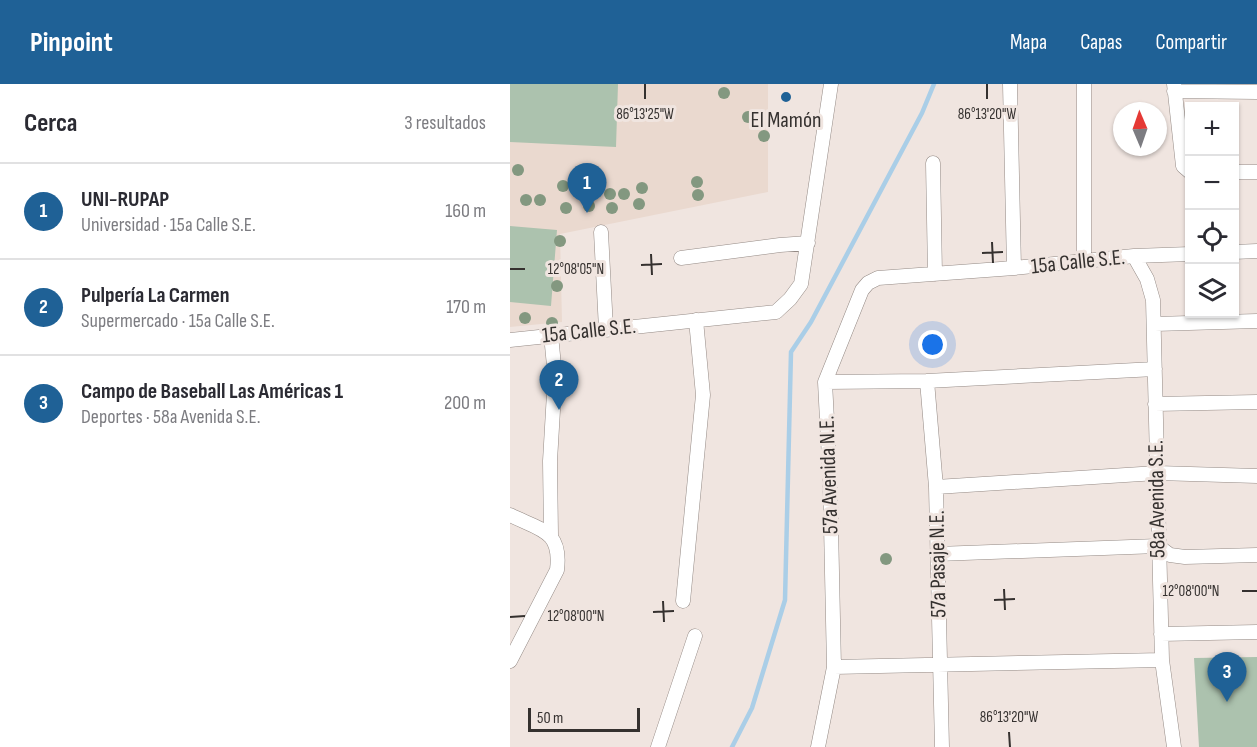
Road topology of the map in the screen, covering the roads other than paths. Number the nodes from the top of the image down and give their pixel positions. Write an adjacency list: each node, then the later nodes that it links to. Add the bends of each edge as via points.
1 (831, 84): 11 (street)
2 (1010, 84): 18 (street)
3 (1084, 84): 17 (street)
4 (1174, 88): 5 (street); 7 (street)
5 (1257, 92)
6 (933, 163): 19 (street)
7 (1185, 168)
8 (1239, 172): 9 (street)
9 (1257, 172)
10 (601, 232): 24 (street)
11 (807, 243): 16 (street); 21 (street, 15a Calle S.E., via 801,284 776,312)
12 (1257, 251): 13 (street)
13 (1239, 252)
14 (1185, 254): 15 (street, 15a Calle S.E.)
15 (1134, 256): 17 (street, 15a Calle S.E.); 23 (street, 58a Avenida S.E., via 1147,279)
16 (681, 258)
17 (1084, 261): 18 (street, 15a Calle S.E.)
18 (1014, 268): 19 (street, 15a Calle S.E.)
19 (935, 274): 20 (street, 15a Calle S.E., via 878,278)
20 (862, 290): 28 (street, 57a Avenida N.E.)
21 (696, 320): 24 (street, 15a Calle S.E.); 40 (street, via 703,394)
22 (1257, 321): 23 (street)
23 (1155, 324): 27 (street, 58a Avenida S.E.)
24 (606, 329): 25 (street, 15a Calle S.E.)
25 (551, 334): 26 (street, 15a Calle S.E.); 36 (street, via 555,376)
26 (510, 340)
27 (1155, 369): 29 (street); 31 (street, 58a Avenida S.E.)
28 (825, 381): 29 (street); 48 (street, 57a Avenida N.E.)
29 (927, 381): 34 (street, 57a Pasaje N.E.)
30 (1257, 402): 31 (street)
31 (1155, 404): 32 (street, 58a Avenida S.E.)
32 (1157, 473): 33 (street); 34 (street); 37 (street, 58a Avenida S.E.)
33 (1257, 476)
34 (936, 487): 38 (street, 57a Pasaje N.E.)
35 (510, 515): 36 (street)
36 (551, 535): 44 (street, via 557,544 557,570)
37 (1158, 546): 38 (street); 39 (street, via 1170,555 1185,557); 42 (street, 58a Avenida S.E.)
38 (938, 554): 47 (street, 57a Pasaje N.E.)
39 (1257, 555)
40 (683, 601)
41 (1257, 632): 42 (street)
42 (1161, 634): 45 (street, 58a Avenida S.E.)
43 (695, 636): 49 (street)
44 (513, 645): 46 (street)
45 (1162, 660): 47 (street); 52 (street, 58a Avenida S.E.)
46 (510, 661)
47 (940, 664): 48 (street); 51 (street, 57a Pasaje N.E.)
48 (834, 667): 50 (street, 57a Avenida N.E.)
49 (658, 747)
50 (818, 747)
51 (942, 747)
52 (1174, 747)

